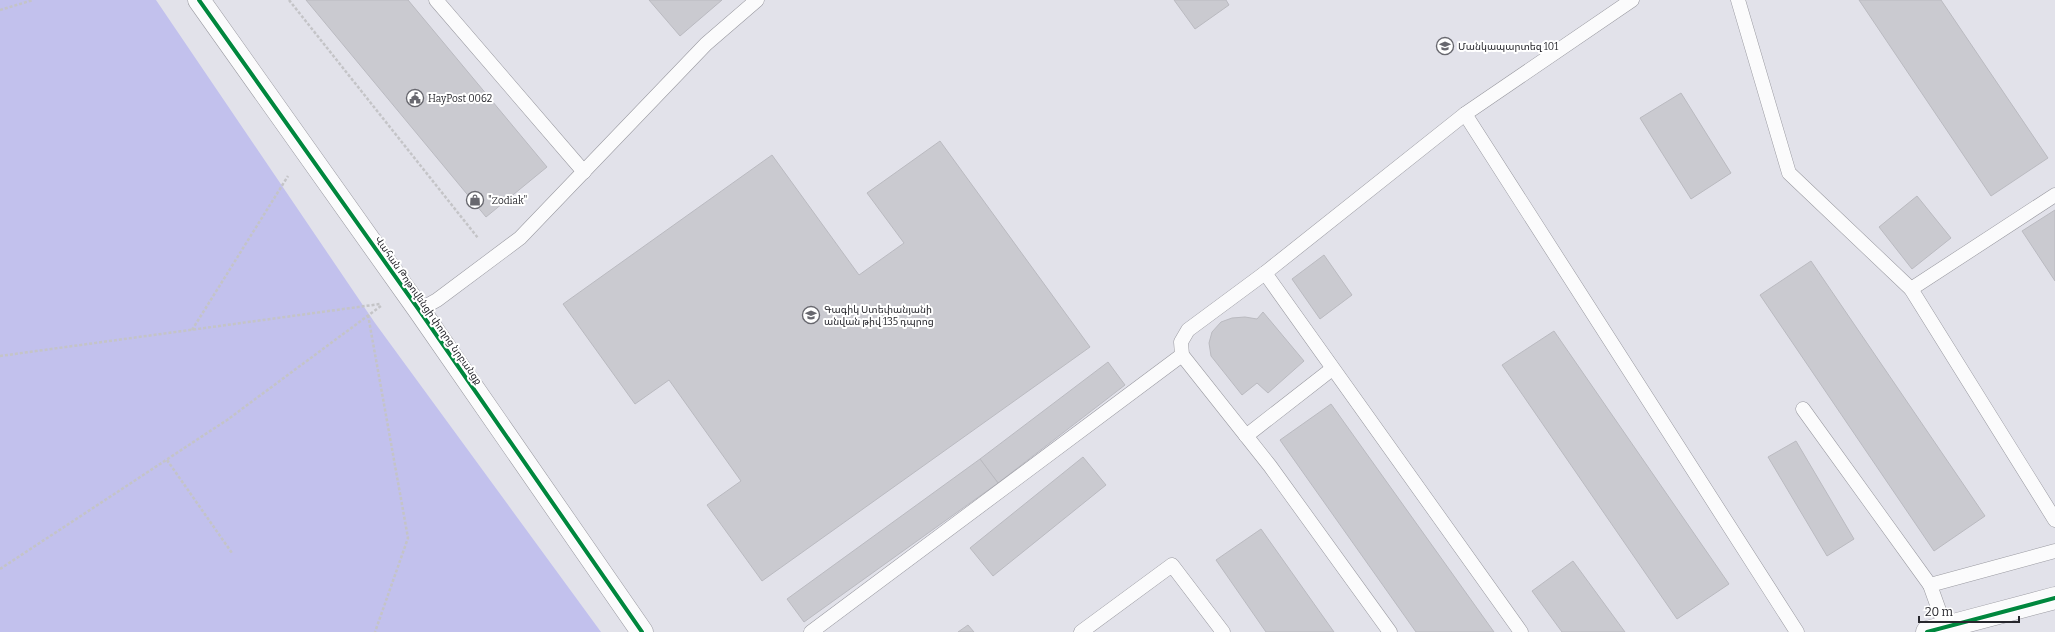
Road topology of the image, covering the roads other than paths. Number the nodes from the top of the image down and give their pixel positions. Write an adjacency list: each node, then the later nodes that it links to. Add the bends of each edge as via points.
1 (199, 0): 11 (street, Վահան Թոթովենցի փողոց նրբանցք)
2 (436, 0): 7 (lane)
3 (757, 0): 7 (lane, via 706,44)
4 (1632, 0): 6 (lane)
5 (1738, 0): 10 (lane, via 1789,173)
6 (1465, 114): 9 (lane); 27 (lane)
7 (584, 172): 11 (lane, via 520,238 437,300)
8 (2055, 195): 10 (lane)
9 (1264, 273): 12 (lane, via 1188,330 1181,342); 13 (lane)
10 (1911, 289): 16 (lane)
11 (419, 310): 21 (street, Վահան Թոթովենցի փողոց նրբանցք)
12 (1182, 355): 15 (lane); 22 (lane)
13 (1332, 369): 15 (lane); 26 (lane)
14 (1803, 410): 18 (lane)
15 (1246, 436): 25 (lane)
16 (2055, 520)
17 (2055, 551): 18 (lane)
18 (1930, 585): 20 (lane)
19 (2055, 598): 20 (street)
20 (1936, 630)
21 (642, 632)
22 (811, 632)
23 (1081, 632): 24 (lane, via 1172,565)
24 (1223, 632)
25 (1390, 632)
26 (1521, 632)
27 (1797, 632)

